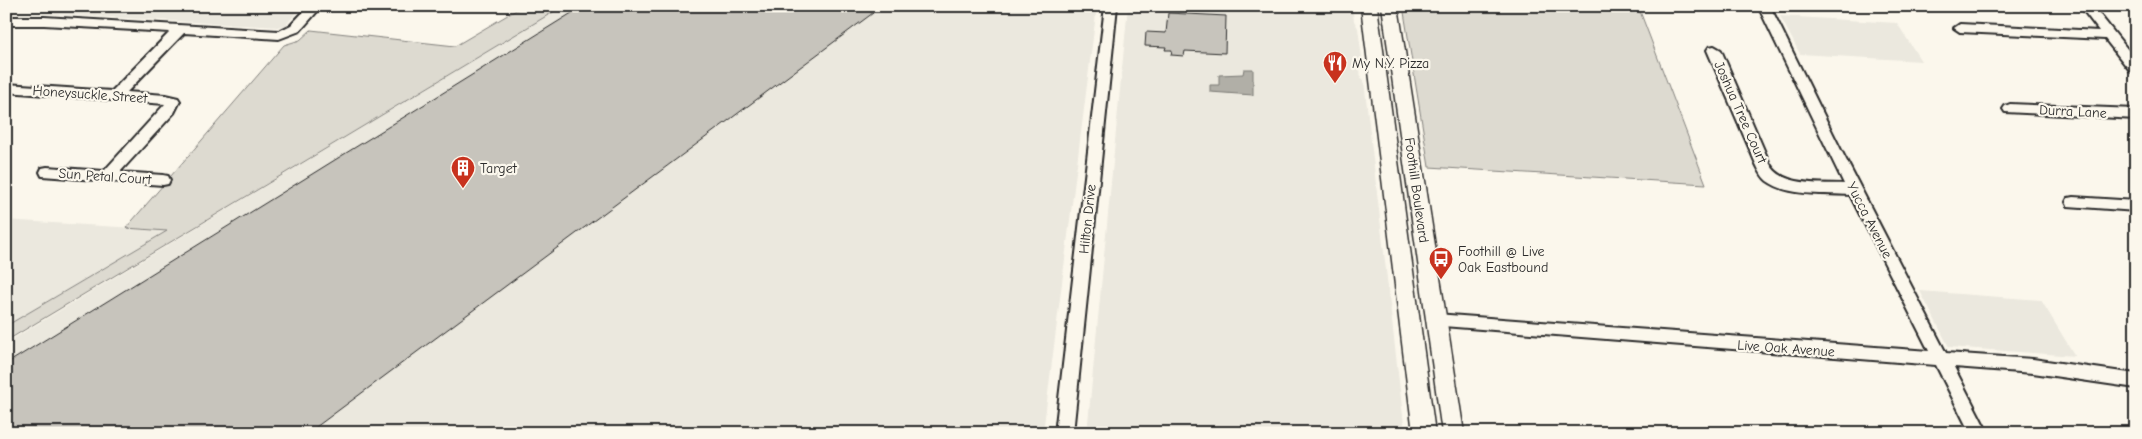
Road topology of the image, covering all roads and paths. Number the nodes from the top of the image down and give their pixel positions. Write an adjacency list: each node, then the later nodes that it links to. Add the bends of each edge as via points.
1 (316, 6): 9 (street, via 289,33 274,35)
2 (1111, 6): 26 (street, Hilton Drive)
3 (1369, 6): 27 (main road, Foothill Boulevard)
4 (1390, 6): 23 (main road, Foothill Boulevard)
5 (1764, 6): 20 (street, Yucca Avenue)
6 (2086, 6): 10 (street)
7 (6, 21): 9 (street)
8 (1960, 28): 10 (street)
9 (181, 29): 14 (street)
10 (2108, 35): 12 (street)
11 (1714, 50): 20 (street, Joshua Tree Court, via 1770,176 1796,185)
12 (2136, 69)
13 (8, 91): 14 (street, Honeysuckle Street)
14 (116, 96): 18 (street, Honeysuckle Street, via 173,101 169,110)
15 (2010, 108): 16 (street, Durra Lane)
16 (2136, 114)
17 (47, 172): 18 (street, Sun Petal Court)
18 (108, 176): 19 (street, Sun Petal Court)
19 (163, 180)
20 (1854, 190): 24 (street, Yucca Avenue)
21 (2073, 202): 22 (street)
22 (2136, 206)
23 (1436, 320): 24 (street, Live Oak Avenue); 28 (main road, Foothill Boulevard)
24 (1941, 360): 25 (street, Live Oak Avenue, via 2033,366); 29 (street, Yucca Avenue)
25 (2136, 381)
26 (1064, 433)
27 (1424, 433)
28 (1453, 433)
29 (1979, 433)

